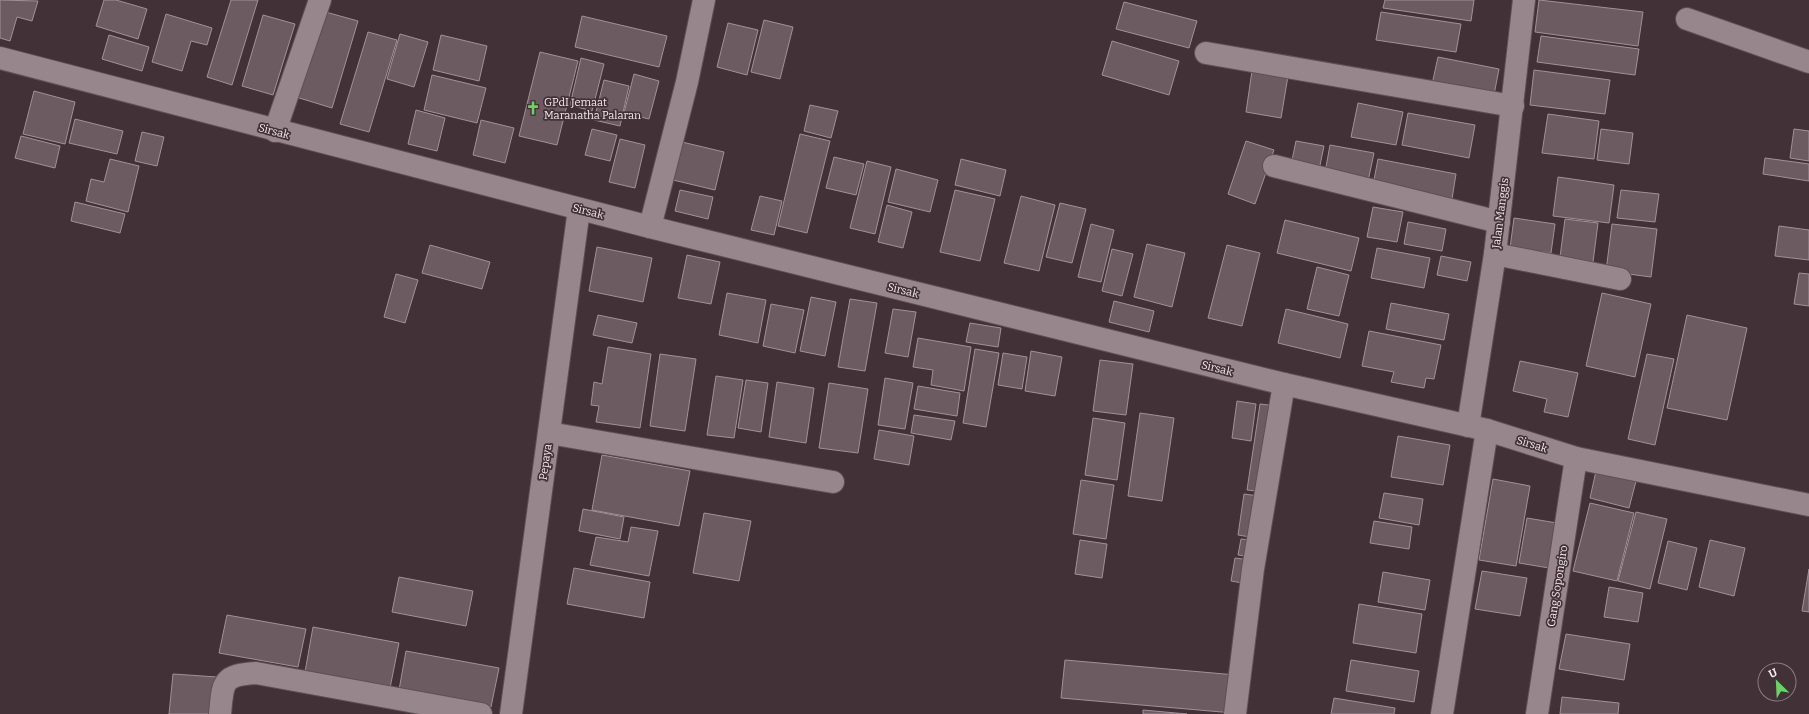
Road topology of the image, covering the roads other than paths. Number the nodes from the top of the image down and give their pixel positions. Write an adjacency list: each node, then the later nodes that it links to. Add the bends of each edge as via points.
1 (320, 0): 9 (street)
2 (704, 0): 13 (street, via 687,82)
3 (1524, 0): 8 (street, Jalan Manggis)
4 (1687, 18): 7 (street)
5 (1206, 53): 8 (street)
6 (0, 58): 9 (street, Sirsak)
7 (1809, 62)
8 (1513, 106): 12 (street, Jalan Manggis)
9 (276, 131): 11 (street, Sirsak)
10 (1274, 166): 12 (street)
11 (579, 209): 13 (street, Sirsak); 18 (street, Pepaya)
12 (1499, 222): 14 (street, Jalan Manggis)
13 (650, 227): 16 (street, Sirsak)
14 (1495, 254): 15 (street); 17 (street, Jalan Manggis)
15 (1620, 279)
16 (1284, 384): 17 (street, Sirsak); 25 (street, via 1253,569)
17 (1477, 428): 19 (street, Sirsak); 26 (street, Jalan Manggis)
18 (549, 433): 20 (street); 24 (street, Pepaya)
19 (1576, 458): 21 (street, Sirsak); 27 (street, Gang Sopongiro)
20 (833, 482)
21 (1809, 505)
22 (220, 714): 23 (street, via 223,687 228,679 239,674 256,673)
23 (481, 714)
24 (511, 714)
25 (1235, 714)
26 (1442, 714)
27 (1538, 714)

